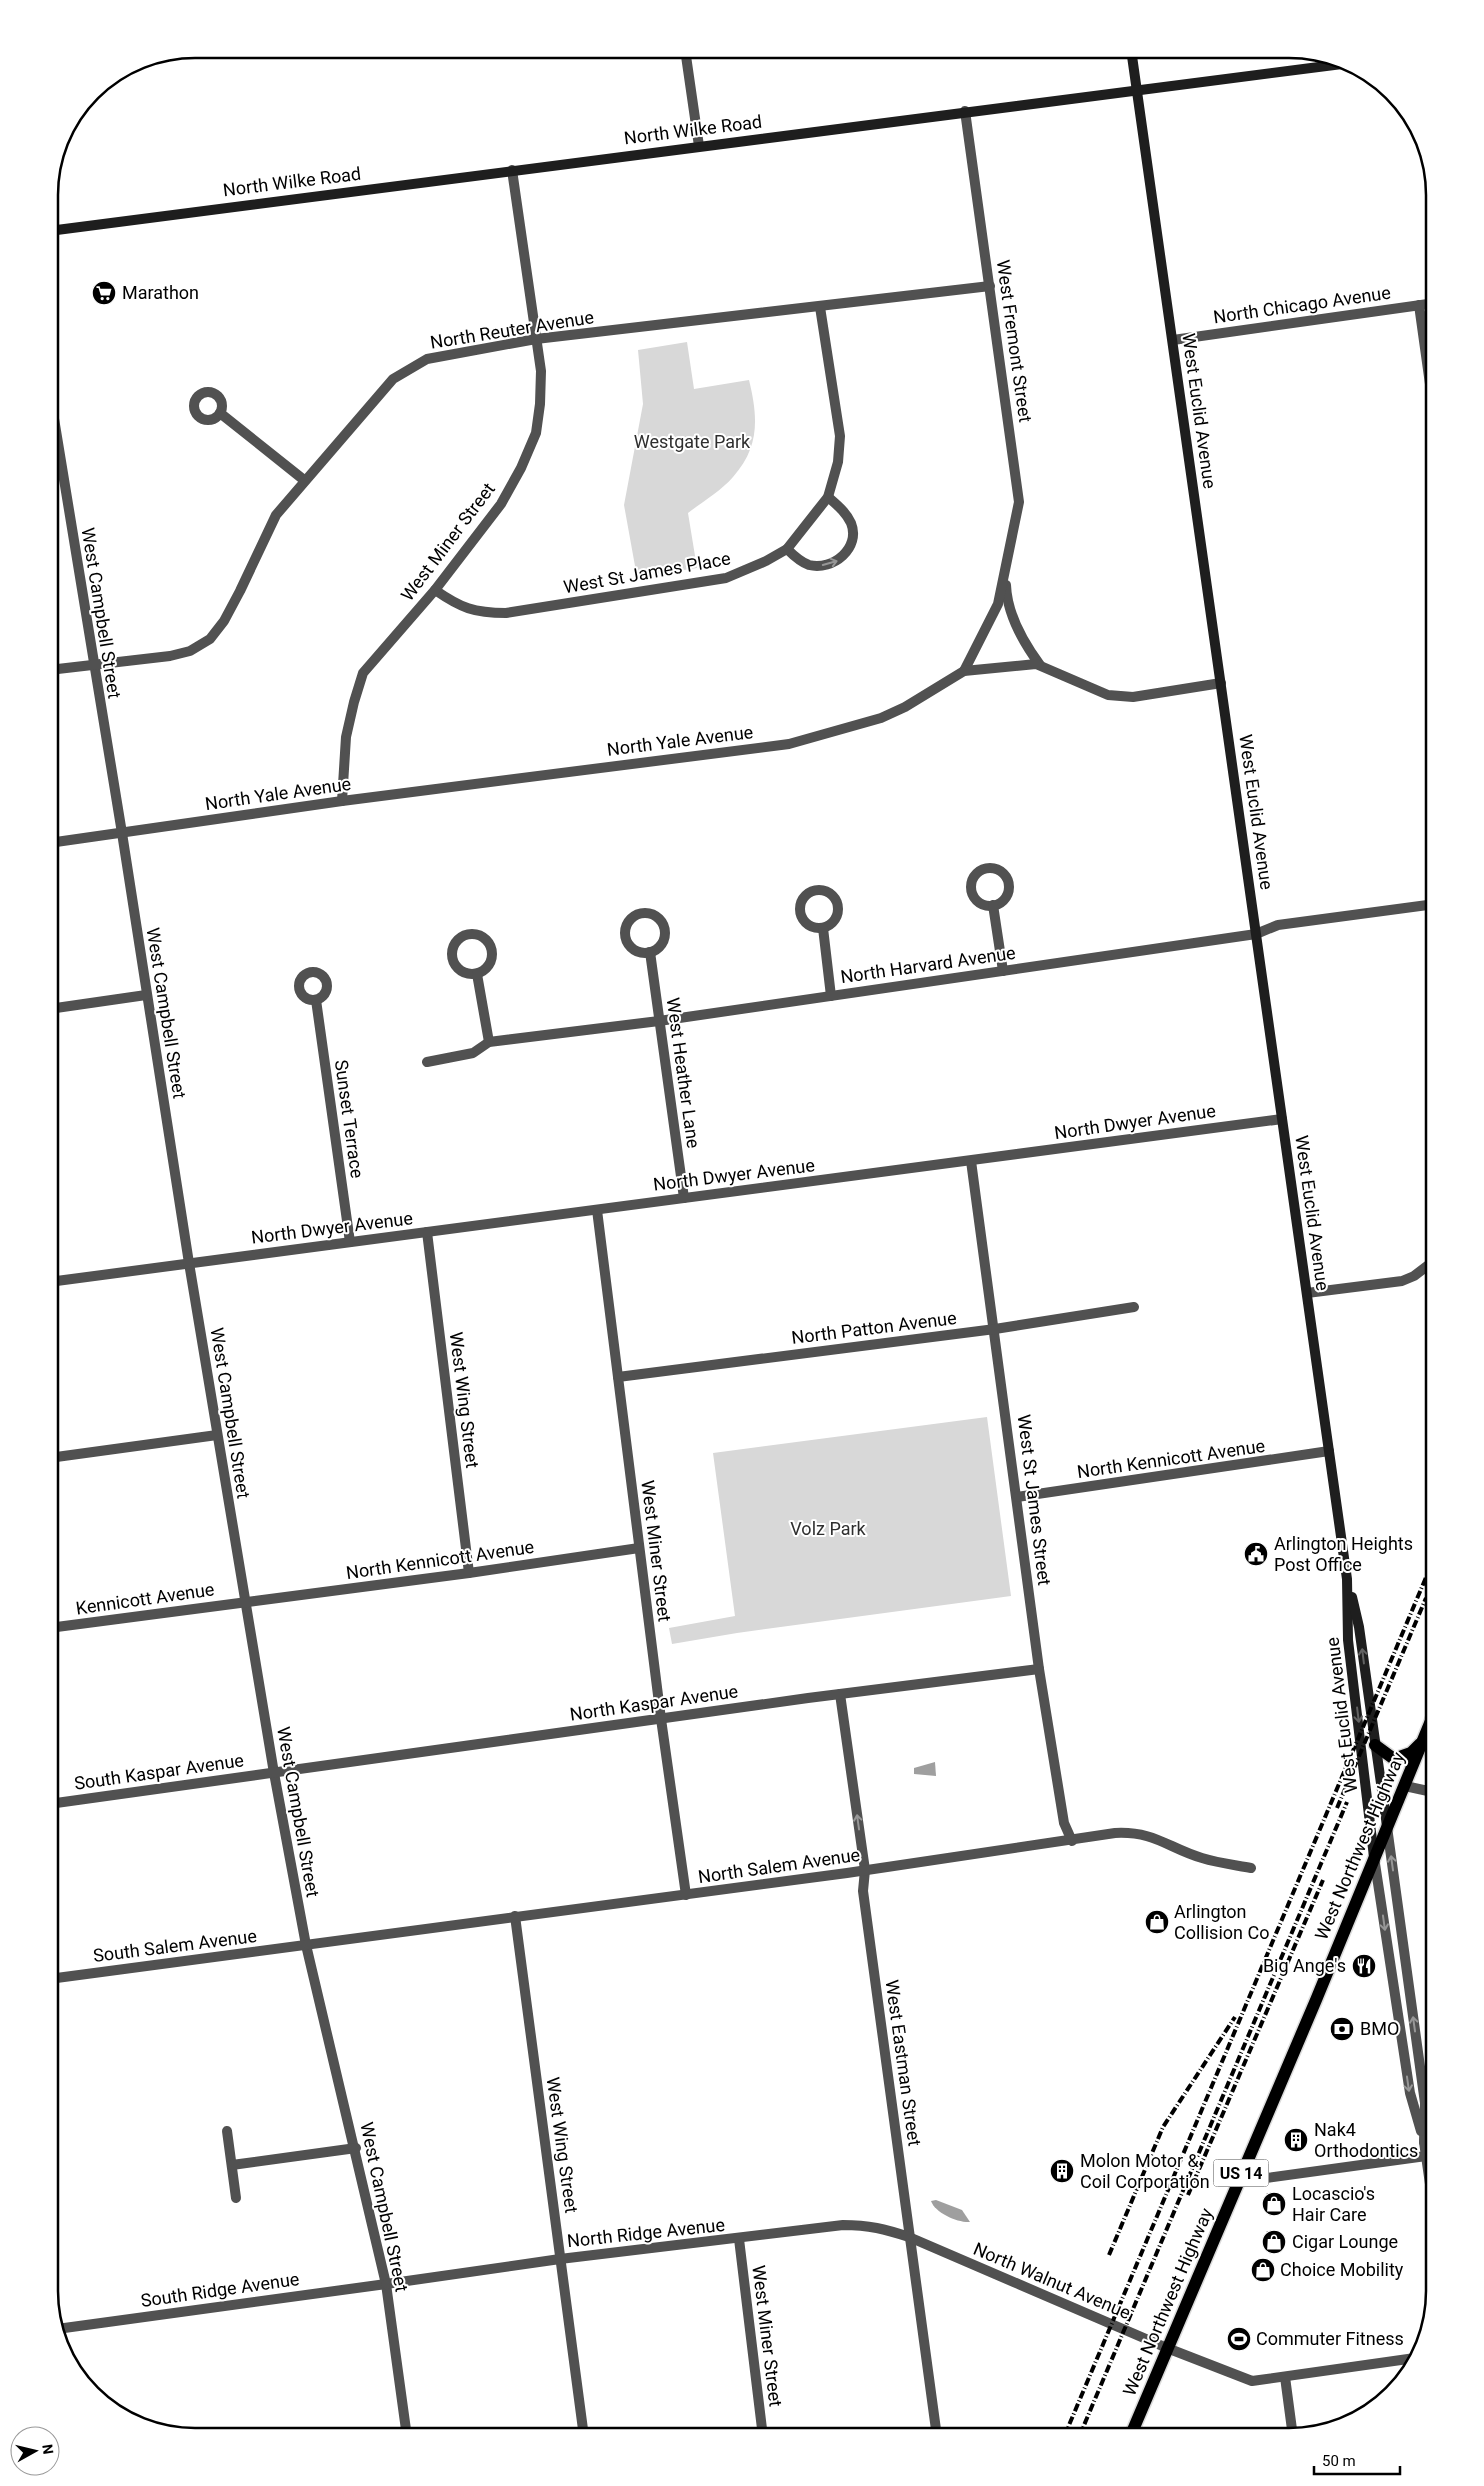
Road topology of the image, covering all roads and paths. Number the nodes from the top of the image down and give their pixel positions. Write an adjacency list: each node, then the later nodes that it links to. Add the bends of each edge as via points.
1 (686, 58): 6 (street)
2 (1132, 58): 4 (main road, West Euclid Avenue)
3 (1334, 65): 4 (main road, North Wilke Road)
4 (1137, 90): 5 (main road, North Wilke Road); 14 (main road, West Euclid Avenue)
5 (965, 112): 6 (main road, North Wilke Road); 9 (street, West Fremont Street)
6 (699, 146): 7 (main road, North Wilke Road)
7 (512, 170): 8 (main road, North Wilke Road); 13 (street, West Miner Street)
8 (58, 229)
9 (990, 286): 12 (street, North Reuter Avenue); 21 (street, West Fremont Street, via 1020,502)
10 (1426, 304): 11 (street, North Chicago Avenue)
11 (1419, 305): 14 (street, North Chicago Avenue); 15 (street)
12 (820, 307): 13 (street, North Reuter Avenue); 19 (street, West St James Place, via 840,436 836,472)
13 (536, 339): 18 (street, North Reuter Avenue, via 427,359 393,378); 22 (street, West Miner Street, via 541,371 536,433 501,504)
14 (1173, 340): 27 (main road, West Euclid Avenue)
15 (1426, 355)
16 (220, 414): 18 (street)
17 (58, 445): 23 (street, West Campbell Street)
18 (304, 480): 23 (street, North Reuter Avenue, via 276,515 240,591 210,639 170,656)
19 (828, 497): 20 (street, West St James Place); 20 (street, one-way to 19, via 809,565 836,562 847,552 853,540 851,524 844,511)
20 (787, 549): 22 (street, West St James Place, via 766,562 726,578 506,613 480,613 464,608)
21 (1006, 574): 24 (street, West Fremont Street, via 1007,595 1014,620); 26 (street, West Fremont Street, via 998,604)
22 (435, 590): 28 (street, West Miner Street, via 364,673 346,737)
23 (93, 665): 25 (street, North Reuter Avenue); 29 (street, West Campbell Street)
24 (1040, 665): 26 (street, North Yale Avenue); 27 (street, North Yale Avenue, via 1108,695 1133,697)
25 (58, 669)
26 (964, 671): 28 (street, North Yale Avenue, via 881,718 789,744)
27 (1221, 683): 34 (main road, West Euclid Avenue)
28 (342, 800): 29 (street, North Yale Avenue)
29 (122, 833): 30 (street, North Yale Avenue); 38 (street, West Campbell Street)
30 (58, 842)
31 (993, 905): 36 (street)
32 (1426, 905): 34 (street, North Harvard Avenue, via 1278,925)
33 (823, 928): 39 (street)
34 (1256, 934): 36 (street, North Harvard Avenue); 45 (main road, West Euclid Avenue)
35 (650, 952): 35 (street, via 660,946 665,933 657,916 644,912 628,921 625,933 626,939 638,952); 42 (street, West Heather Lane)
36 (1003, 971): 39 (street, North Harvard Avenue)
37 (477, 974): 37 (street, via 489,967 492,947 483,937 470,934 454,944 452,958 464,973); 43 (street)
38 (146, 995): 41 (street); 51 (street, West Campbell Street)
39 (831, 996): 42 (street, North Harvard Avenue)
40 (316, 1000): 50 (street, Sunset Terrace)
41 (58, 1008)
42 (659, 1021): 43 (street, North Harvard Avenue); 47 (street, West Heather Lane)
43 (489, 1042): 44 (street, North Harvard Avenue, via 473,1053)
44 (427, 1062)
45 (1282, 1119): 46 (street, North Dwyer Avenue); 54 (main road, West Euclid Avenue)
46 (971, 1161): 47 (street, North Dwyer Avenue); 56 (street, West St James Street)
47 (684, 1198): 48 (street, North Dwyer Avenue)
48 (597, 1210): 49 (street, North Dwyer Avenue); 57 (street, West Miner Street)
49 (427, 1232): 50 (street, North Dwyer Avenue); 63 (street, West Wing Street)
50 (350, 1242): 51 (street, North Dwyer Avenue)
51 (189, 1263): 53 (street, North Dwyer Avenue); 58 (street, West Campbell Street)
52 (1426, 1267): 54 (street, via 1402,1281)
53 (58, 1281)
54 (1307, 1293): 59 (main road, West Euclid Avenue)
55 (1134, 1307): 56 (street, North Patton Avenue)
56 (995, 1328): 57 (street, North Patton Avenue); 61 (street, West St James Street)
57 (618, 1377): 62 (street, West Miner Street)
58 (217, 1435): 60 (street); 65 (street, West Campbell Street)
59 (1329, 1451): 61 (street, North Kennicott Avenue); 64 (main road, West Euclid Avenue)
60 (58, 1457)
61 (1017, 1497): 67 (street, West St James Street)
62 (639, 1548): 63 (street, North Kennicott Avenue); 69 (street, West Miner Street)
63 (469, 1573): 65 (street, North Kennicott Avenue)
64 (1347, 1579): 72 (main road, West Euclid Avenue, one-way to 64, via 1359,1627); 79 (main road, West Euclid Avenue, one-way to 79, via 1348,1640)
65 (245, 1604): 66 (street, Kennicott Avenue); 73 (street, West Campbell Street)
66 (58, 1627)
67 (1039, 1669): 68 (street, North Kaspar Avenue); 78 (street, West St James Street, via 1054,1773 1064,1823)
68 (840, 1694): 69 (street, North Kaspar Avenue); 81 (street, West Eastman Street, one-way to 68)
69 (661, 1719): 73 (street, North Kaspar Avenue); 82 (street, West Miner Street)
70 (1426, 1733): 71 (main road, West Northwest Highway / US 14)
71 (1423, 1740): 72 (main road, via 1411,1753 1394,1759); 74 (main road, West Northwest Highway / US 14)
72 (1375, 1745): 77 (main road, West Euclid Avenue)
73 (274, 1773): 76 (street, South Kaspar Avenue); 84 (street, West Campbell Street)
74 (1404, 1786): 75 (street); 77 (main road, West Northwest Highway / US 14)
75 (1426, 1791)
76 (58, 1803)
77 (1387, 1826): 79 (main road, West Northwest Highway / US 14); 87 (street, West Euclid Avenue, one-way to 77, via 1425,2103)
78 (1072, 1841): 80 (street, North Salem Avenue, via 1131,1832 1160,1839 1202,1858); 81 (street, North Salem Avenue)
79 (1374, 1857): 87 (street, West Euclid Avenue, one-way to 87, via 1410,2093); 91 (main road, West Northwest Highway / US 14)
80 (1251, 1868)
81 (865, 1870): 82 (street, North Salem Avenue); 93 (street, West Eastman Street, via 862,1891)
82 (686, 1895): 83 (street, North Salem Avenue)
83 (515, 1916): 84 (street, North Salem Avenue); 95 (street, West Wing Street)
84 (306, 1945): 85 (street, South Salem Avenue); 88 (street, West Campbell Street)
85 (58, 1978)
86 (227, 2131): 90 (street)
87 (1424, 2142): 89 (street, West Euclid Avenue)
88 (356, 2148): 90 (street); 96 (street, West Campbell Street)
89 (1426, 2156): 91 (street)
90 (232, 2165): 92 (street)
91 (1237, 2182): 98 (main road, West Northwest Highway / US 14)
92 (236, 2198)
93 (908, 2238): 94 (street, North Ridge Avenue, via 880,2227 852,2225); 98 (street, North Walnut Avenue); 104 (street, West Eastman Street)
94 (739, 2239): 95 (street, North Ridge Avenue); 103 (street, West Miner Street)
95 (560, 2259): 96 (street, North Ridge Avenue); 102 (street, West Wing Street)
96 (386, 2284): 97 (street, South Ridge Avenue); 101 (street, West Campbell Street)
97 (63, 2328)
98 (1167, 2348): 100 (street, North Walnut Avenue, via 1252,2381); 105 (main road, West Northwest Highway / US 14)
99 (1408, 2359): 100 (street, North Walnut Avenue)
100 (1285, 2377): 106 (street)
101 (406, 2428)
102 (583, 2428)
103 (762, 2428)
104 (936, 2428)
105 (1134, 2428)
106 (1292, 2428)

